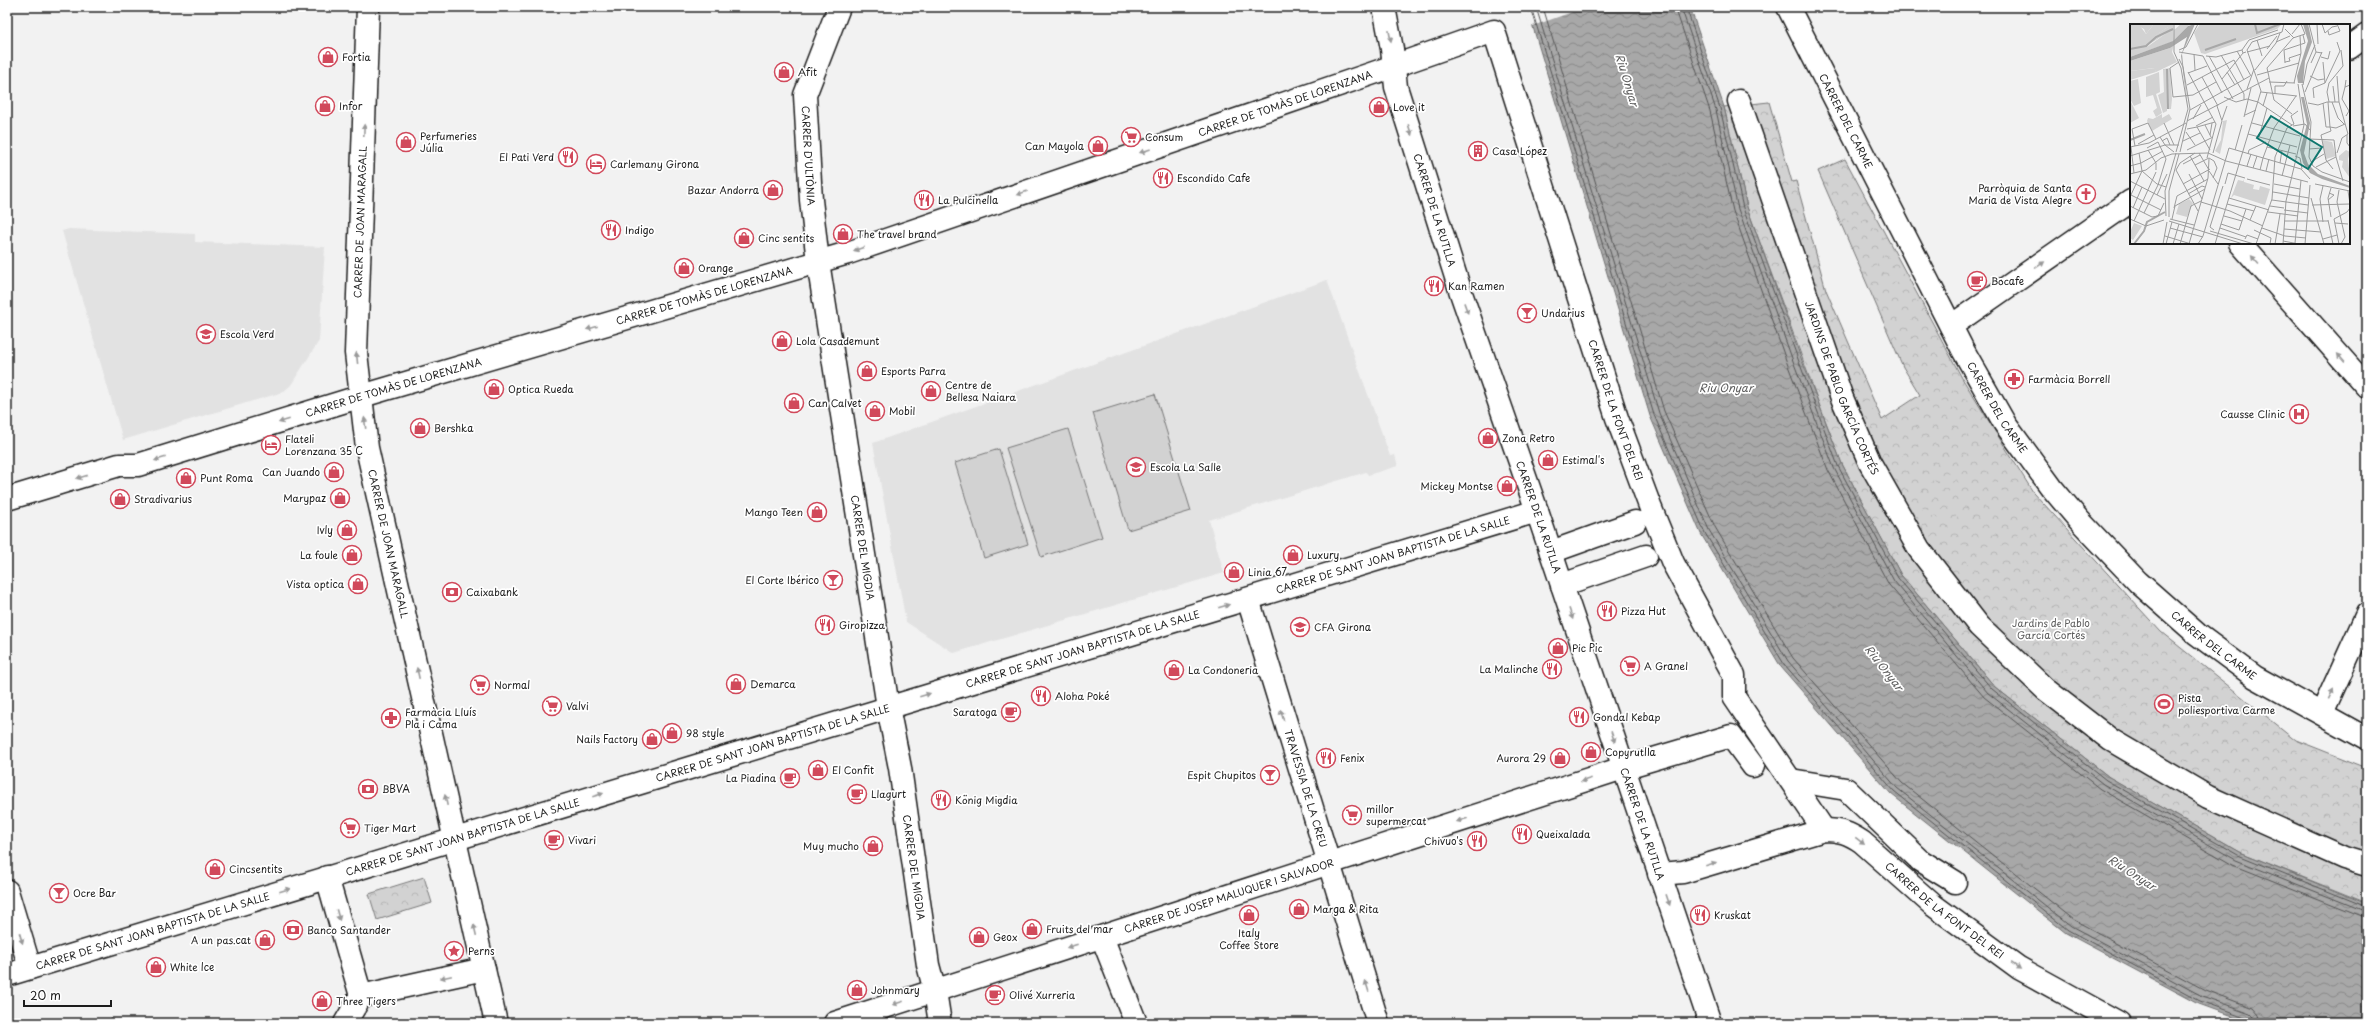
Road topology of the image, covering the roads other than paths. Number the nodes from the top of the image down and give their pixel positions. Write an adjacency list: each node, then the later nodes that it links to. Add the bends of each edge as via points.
1 (368, 7): 15 (street, CARRER DE JOAN MARAGALL, one-way to 1, via 356,353)
2 (839, 7): 12 (street, CARRER D'ULTÒNIA, via 805,95 811,200)
3 (1384, 7): 8 (street, CARRER DE LA RUTLLA, one-way to 8)
4 (1788, 7): 13 (street, CARRER DEL CARME)
5 (1494, 31): 8 (street, CARRER DE TOMÀS DE LORENZANA); 18 (street, CARRER DE LA FONT DEL REI, via 1617,418)
6 (2367, 35): 7 (street)
7 (2350, 47)
8 (1394, 66): 12 (street, CARRER DE TOMÀS DE LORENZANA, one-way to 12); 17 (street, CARRER DE LA RUTLLA, one-way to 17, via 1396,87 1460,293)
9 (1739, 101): 33 (street, JARDINS DE PABLO GARCÍA CORTÉS, via 1842,398 1870,463 1919,549 1980,626 2045,689 2111,740 2208,797 2344,858)
10 (2130, 202): 13 (street, one-way to 10)
11 (2241, 244): 14 (street, one-way to 11)
12 (818, 262): 15 (street, CARRER DE TOMÀS DE LORENZANA, one-way to 15); 24 (street, CARRER DEL MIGDIA)
13 (1951, 326): 25 (street, CARRER DEL CARME, via 2005,424 2027,455 2079,520 2133,577 2197,634 2255,677)
14 (2367, 387)
15 (362, 396): 16 (street, CARRER DE TOMÀS DE LORENZANA, one-way to 16, via 138,465 120,465); 31 (street, CARRER DE JOAN MARAGALL, one-way to 15, via 367,448)
16 (7, 499)
17 (1537, 511): 19 (street, CARRER DE LA RUTLLA); 22 (street, CARRER DE SANT JOAN BAPTISTA DE LA SALLE)
18 (1643, 518): 19 (street); 20 (street, CARRER DE LA FONT DEL REI)
19 (1551, 552): 21 (street, CARRER DE LA RUTLLA)
20 (1655, 552): 21 (street); 29 (street, CARRER DE LA FONT DEL REI, via 1734,675 1734,697)
21 (1562, 585): 28 (street, CARRER DE LA RUTLLA, one-way to 28)
22 (1248, 599): 24 (street, CARRER DE SANT JOAN BAPTISTA DE LA SALLE, one-way to 22); 32 (street, TRAVESSIA DE LA CREU, one-way to 22)
23 (2367, 614): 25 (street, one-way to 23)
24 (888, 707): 31 (street, CARRER DE SANT JOAN BAPTISTA DE LA SALLE, one-way to 24); 42 (street, CARRER DEL MIGDIA, via 900,768 928,965)
25 (2322, 713): 26 (street, CARRER DEL CARME); 27 (street, CARRER DEL CARME)
26 (2367, 728)
27 (2367, 739)
28 (1623, 768): 29 (street, CARRER DE JOSEP MALUQUER I SALVADOR, via 1731,736); 32 (street, CARRER DE JOSEP MALUQUER I SALVADOR, one-way to 32); 34 (street, CARRER DE LA RUTLLA)
29 (1774, 772): 30 (street, CARRER DE LA FONT DEL REI); 36 (street, via 1846,789 1921,861)
30 (1824, 830): 34 (street, one-way to 30, via 1683,872); 51 (street, CARRER DE LA FONT DEL REI, one-way to 51, via 1840,830 1850,834 1933,905 2020,968)
31 (454, 838): 35 (street, CARRER DE SANT JOAN BAPTISTA DE LA SALLE); 40 (street, CARRER DE JOAN MARAGALL, one-way to 31)
32 (1328, 864): 38 (street, CARRER DE JOSEP MALUQUER I SALVADOR); 49 (street, TRAVESSIA DE LA CREU, one-way to 32)
33 (2367, 865)
34 (1659, 874): 50 (street, CARRER DE LA RUTLLA, one-way to 50)
35 (327, 877): 39 (street, CARRER DE SANT JOAN BAPTISTA DE LA SALLE, one-way to 35); 43 (street, one-way to 43)
36 (1955, 882)
37 (7, 891): 39 (street, one-way to 39)
38 (1102, 936): 42 (street, CARRER DE JOSEP MALUQUER I SALVADOR, one-way to 42); 48 (street)
39 (30, 968): 41 (street, CARRER DE SANT JOAN BAPTISTA DE LA SALLE)
40 (484, 969): 43 (street, one-way to 43); 45 (street, CARRER DE JOAN MARAGALL)
41 (7, 974)
42 (935, 991): 46 (street, CARRER DE JOSEP MALUQUER I SALVADOR, one-way to 46); 47 (street, CARRER DEL MIGDIA)
43 (361, 996): 44 (street)
44 (345, 1023)
45 (496, 1023)
46 (835, 1023)
47 (940, 1023)
48 (1136, 1023)
49 (1378, 1023)
50 (1710, 1023)
51 (2119, 1023)

